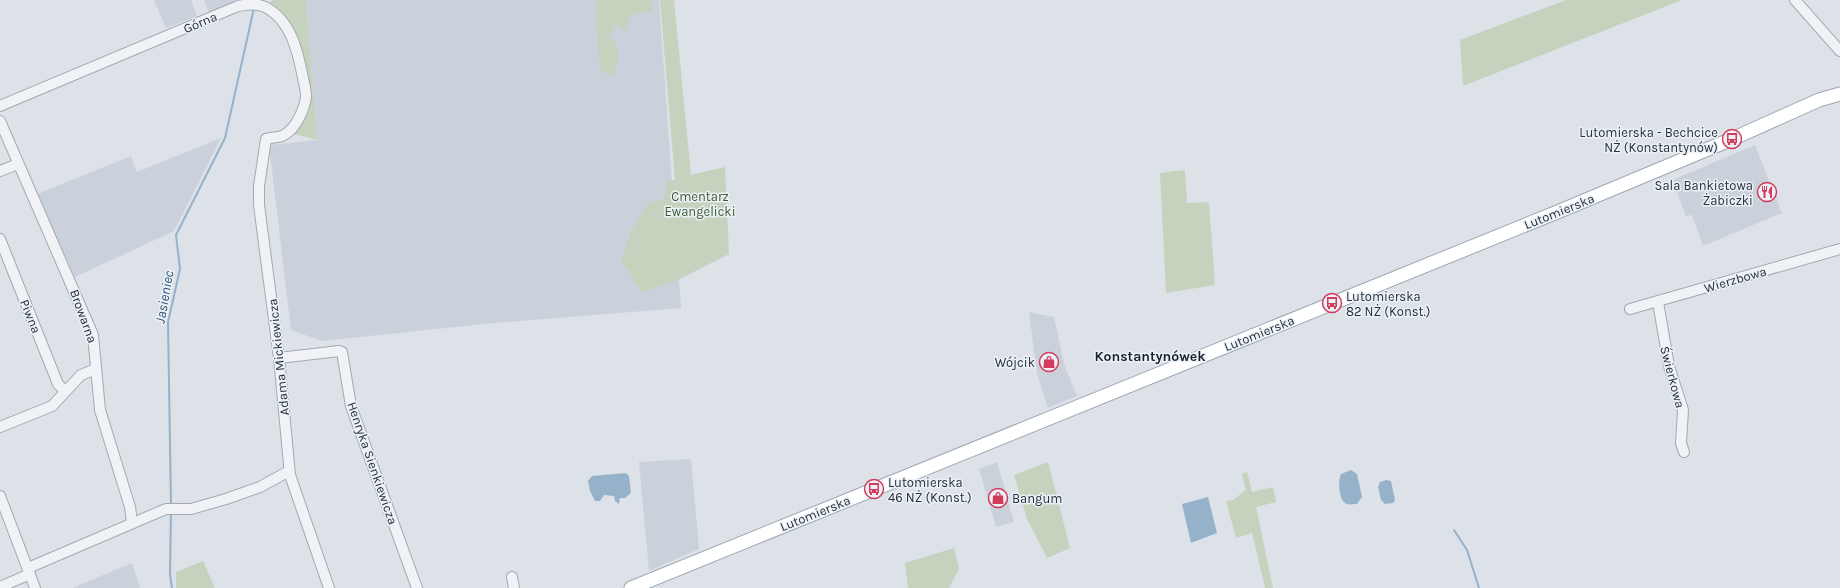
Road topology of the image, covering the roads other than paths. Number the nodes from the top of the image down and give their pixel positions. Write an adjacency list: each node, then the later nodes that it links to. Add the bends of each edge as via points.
1 (1795, 0): 2 (street)
2 (1840, 51)
3 (1840, 86): 5 (main road, Lutomierska)
4 (1840, 94): 5 (main road, Lutomierska)
5 (1819, 100): 30 (main road, Lutomierska, via 1555,213)
6 (0, 106): 8 (street, Górna, via 238,6 255,4 274,13 286,26 297,48 306,95 298,121)
7 (0, 121): 9 (street, Browarna)
8 (283, 136): 15 (street, Adama Mickiewicza, via 266,139 259,186 259,205)
9 (18, 164): 10 (street); 16 (street, Browarna, via 93,335 96,346)
10 (0, 171)
11 (0, 240): 17 (street, Piwna, via 58,384)
12 (1840, 249): 13 (street, Wierzbowa)
13 (1658, 302): 14 (street, Wierzbowa); 19 (street, Świerkowa, via 1669,366 1683,410 1681,443)
14 (1630, 309)
15 (278, 358): 20 (street, Adama Mickiewicza); 28 (street, Henryka Sienkiewicza, via 342,352 351,406)
16 (96, 370): 17 (street, via 81,374); 22 (street, Browarna, via 100,410)
17 (65, 391): 18 (street, via 52,406)
18 (0, 427)
19 (1684, 452)
20 (289, 471): 22 (street, via 260,487 226,499 191,509 166,509); 27 (street, Adama Mickiewicza)
21 (0, 496): 23 (street)
22 (132, 522): 23 (street)
23 (29, 571): 25 (street); 26 (street)
24 (512, 577): 29 (street)
25 (0, 587)
26 (35, 588)
27 (329, 588)
28 (417, 588)
29 (514, 588)
30 (631, 588)

